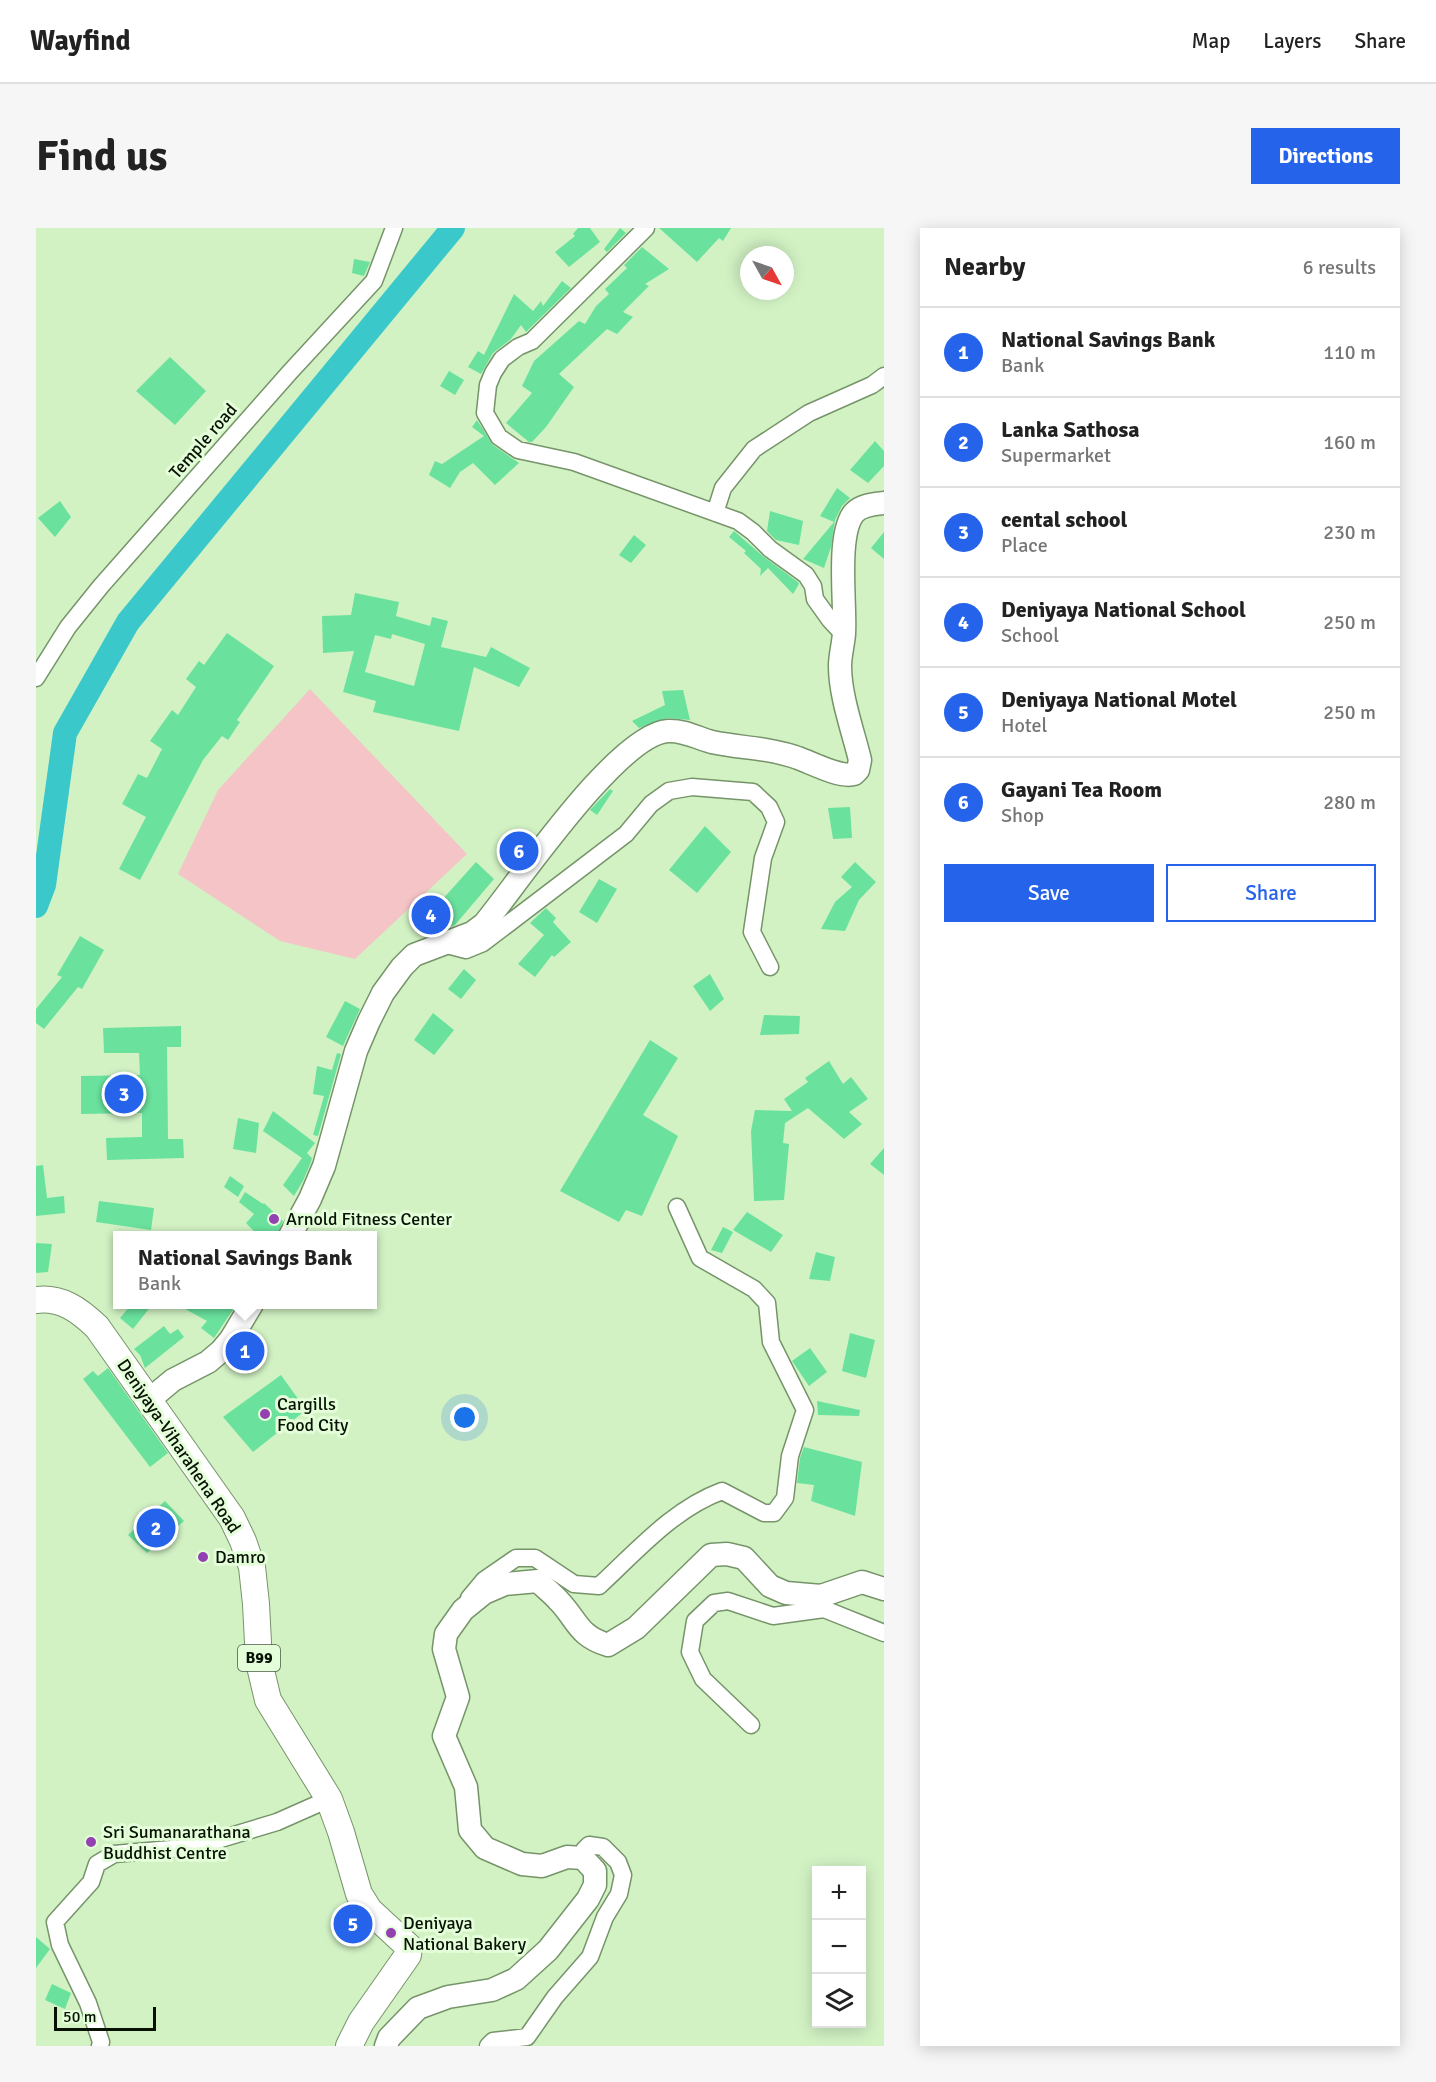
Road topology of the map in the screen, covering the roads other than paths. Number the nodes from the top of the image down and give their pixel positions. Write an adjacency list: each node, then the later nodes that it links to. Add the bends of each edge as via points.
1 (394, 228): 7 (street, Temple road, via 374,281 101,586 68,627)
2 (646, 228): 5 (street, via 532,341 502,359 488,385 485,414 499,437 519,450 574,462)
3 (884, 376): 5 (street, via 809,413 754,448 723,488)
4 (884, 503): 6 (main road, via 862,506 849,522 844,543)
5 (715, 513): 6 (street, via 738,521 806,575 815,599)
6 (844, 635): 8 (main road, via 842,686 860,760 854,774 843,775 795,756 711,741 684,732 650,736 604,775 484,924)
7 (36, 678)
8 (443, 944): 9 (street, via 466,950 483,943 626,834 651,804 669,790 692,787 753,792 769,807 776,822 763,858 752,932); 11 (main road, via 414,955 402,967 369,1021 345,1086 324,1166)
9 (770, 967)
10 (677, 1207): 16 (street, via 700,1258 754,1289 767,1303 771,1341 805,1410 790,1456 785,1498 774,1513 764,1513 722,1491 704,1498 672,1519 599,1586 574,1584 535,1558 516,1558 484,1580)
11 (293, 1231)
12 (36, 1300): 14 (main road, Deniyaya-Viharahena Road / B99, via 64,1302 81,1312 97,1327)
13 (250, 1309): 14 (main road, via 221,1351 173,1380)
14 (149, 1400): 19 (main road, Deniyaya-Viharahena Road / B99, via 232,1518 243,1541 252,1567 259,1662 268,1700)
15 (884, 1588): 16 (main road, via 862,1582 821,1596 786,1593 770,1586 744,1558 711,1555 636,1628 608,1645 593,1641 538,1581 505,1584 484,1593)
16 (464, 1610): 20 (main road, via 446,1634 444,1649 458,1697 444,1736 466,1787 470,1830 485,1848 522,1864 542,1866 567,1857)
17 (884, 1633): 18 (street, via 824,1609 773,1616 728,1600 714,1603 694,1621 690,1652 703,1679)
18 (751, 1725)
19 (328, 1799): 21 (street, via 277,1822 194,1846 114,1854 97,1864 91,1882 55,1923 60,1945 88,2003); 22 (main road, Deniyaya-Viharahena Road / B99, via 359,1894 369,1910 409,1947 408,1955 361,2022)
20 (583, 1858): 23 (main road, via 595,1871 595,1885 548,1950 516,1979 492,1990 448,1997 418,2008); 24 (street, via 589,1845 603,1847 618,1862 623,1875 619,1894 605,1917 591,1957 555,1997 527,2037 494,2041)
21 (100, 2046)
22 (350, 2046)
23 (386, 2046)
24 (488, 2046)

